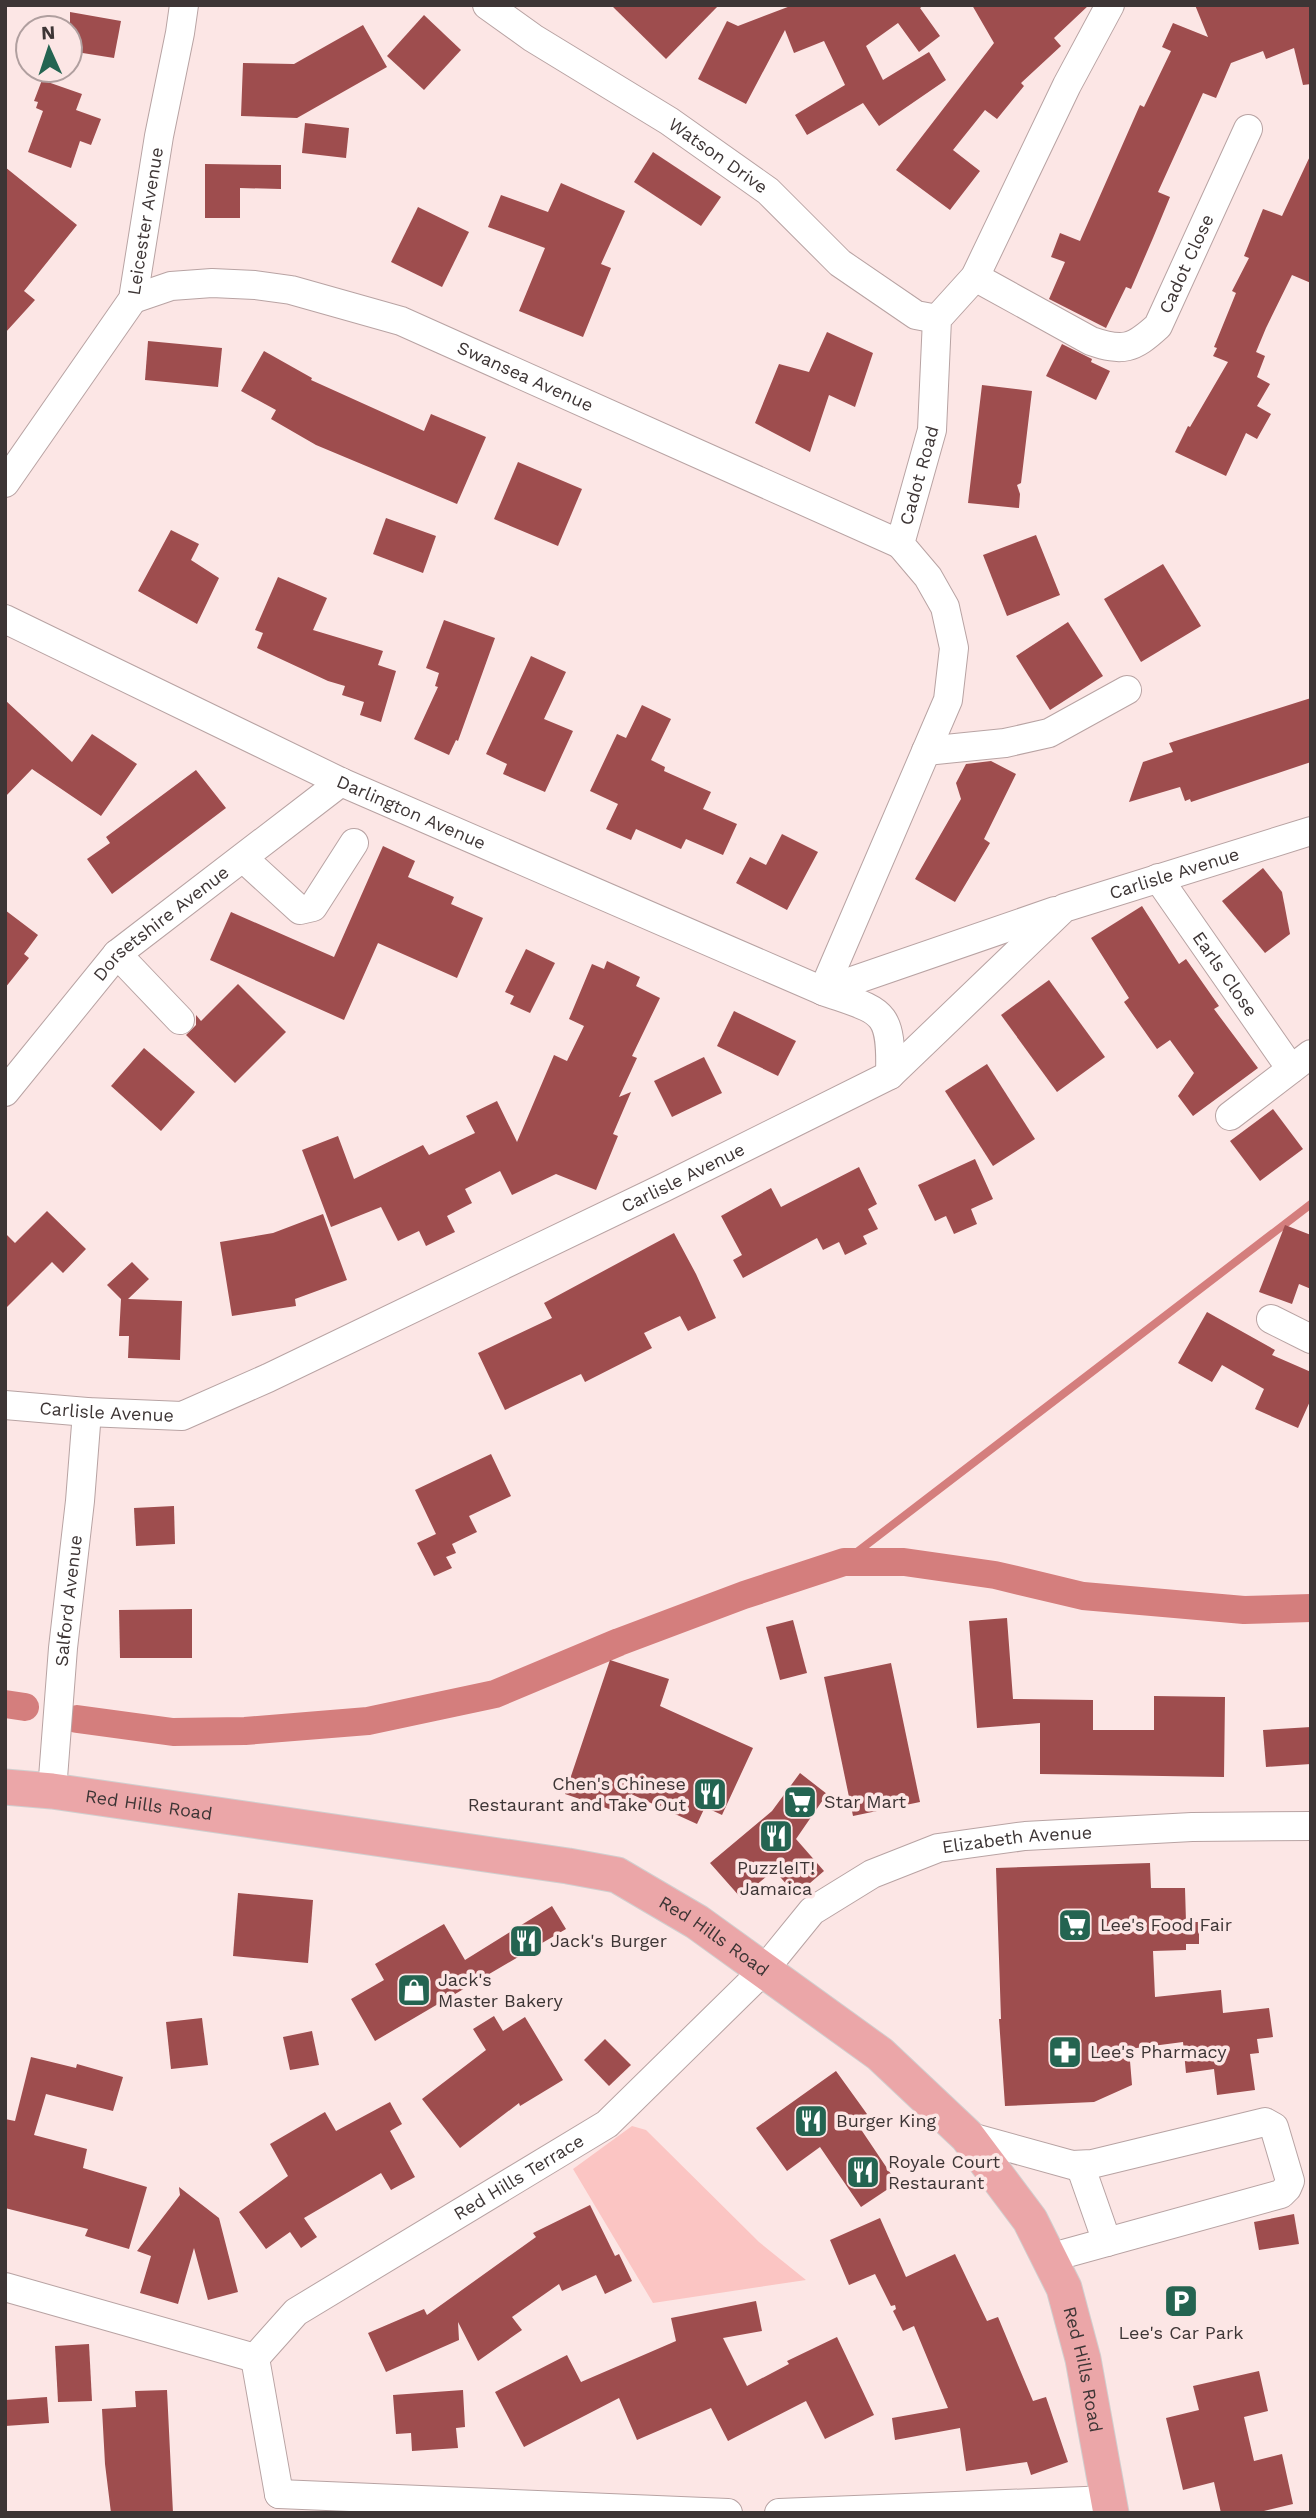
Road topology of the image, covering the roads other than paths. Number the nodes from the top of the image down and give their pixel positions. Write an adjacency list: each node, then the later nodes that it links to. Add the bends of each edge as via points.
1 (184, 5): 6 (street, Leicester Avenue)
2 (487, 5): 7 (street, Watson Drive, via 669,121 768,191 840,263 916,315)
3 (1110, 5): 5 (street)
4 (1248, 129): 5 (street, Cadot Close, via 1158,326 1143,340 1126,348 1091,341)
5 (975, 276): 7 (street)
6 (133, 299): 8 (street, Leicester Avenue); 9 (street, Swansea Avenue, via 172,286 254,285 291,290 401,321)
7 (937, 319): 9 (street, Cadot Road, via 932,430)
8 (5, 483)
9 (900, 544): 12 (street, Cadot Road, via 928,577 945,607 954,648 948,699)
10 (5, 619): 13 (street, Darlington Avenue)
11 (1127, 690): 12 (street, via 1049,733)
12 (926, 751): 20 (street, Cadot Road)
13 (341, 782): 16 (street, Dorsetshire Avenue); 20 (street, Darlington Avenue)
14 (1311, 831): 17 (street, Carlisle Avenue)
15 (355, 843): 16 (street, via 313,907 300,910)
16 (243, 858): 19 (street, Dorsetshire Avenue)
17 (1158, 878): 18 (street, Carlisle Avenue); 22 (street, Earls Close)
18 (1064, 908): 20 (street); 23 (street, Carlisle Avenue)
19 (117, 954): 21 (street); 24 (street, Dorsetshire Avenue)
20 (823, 991): 23 (street, Darlington Avenue, via 864,1006 886,1020 891,1038)
21 (180, 1020)
22 (1301, 1062): 25 (street)
23 (890, 1075): 29 (street, Carlisle Avenue, via 182,1416)
24 (5, 1092)
25 (1230, 1116)
26 (1271, 1319): 27 (street)
27 (1311, 1339)
28 (5, 1405): 29 (street, Carlisle Avenue)
29 (87, 1412): 31 (street, Salford Avenue)
30 (5, 1787): 31 (main road, Red Hills Road)
31 (52, 1791): 33 (main road, Red Hills Road, via 617,1875 697,1922)
32 (1311, 1826): 33 (street, Elizabeth Avenue, via 1039,1836 938,1848 872,1874 813,1911)
33 (764, 1970): 34 (main road, Red Hills Road, via 880,2054); 39 (street, Red Hills Terrace, via 607,2124 296,2312)
34 (967, 2136): 35 (street); 37 (main road, Red Hills Road, via 1030,2220)
35 (1080, 2165): 36 (street); 36 (street, via 1265,2122 1274,2127 1290,2180 1281,2194)
36 (1107, 2242): 37 (street)
37 (1049, 2258): 41 (main road, Red Hills Road, via 1064,2288 1083,2359)
38 (5, 2287): 39 (street)
39 (255, 2358): 40 (street)
40 (271, 2504): 42 (street)
41 (1110, 2506): 43 (street)
42 (727, 2513)
43 (779, 2513)

